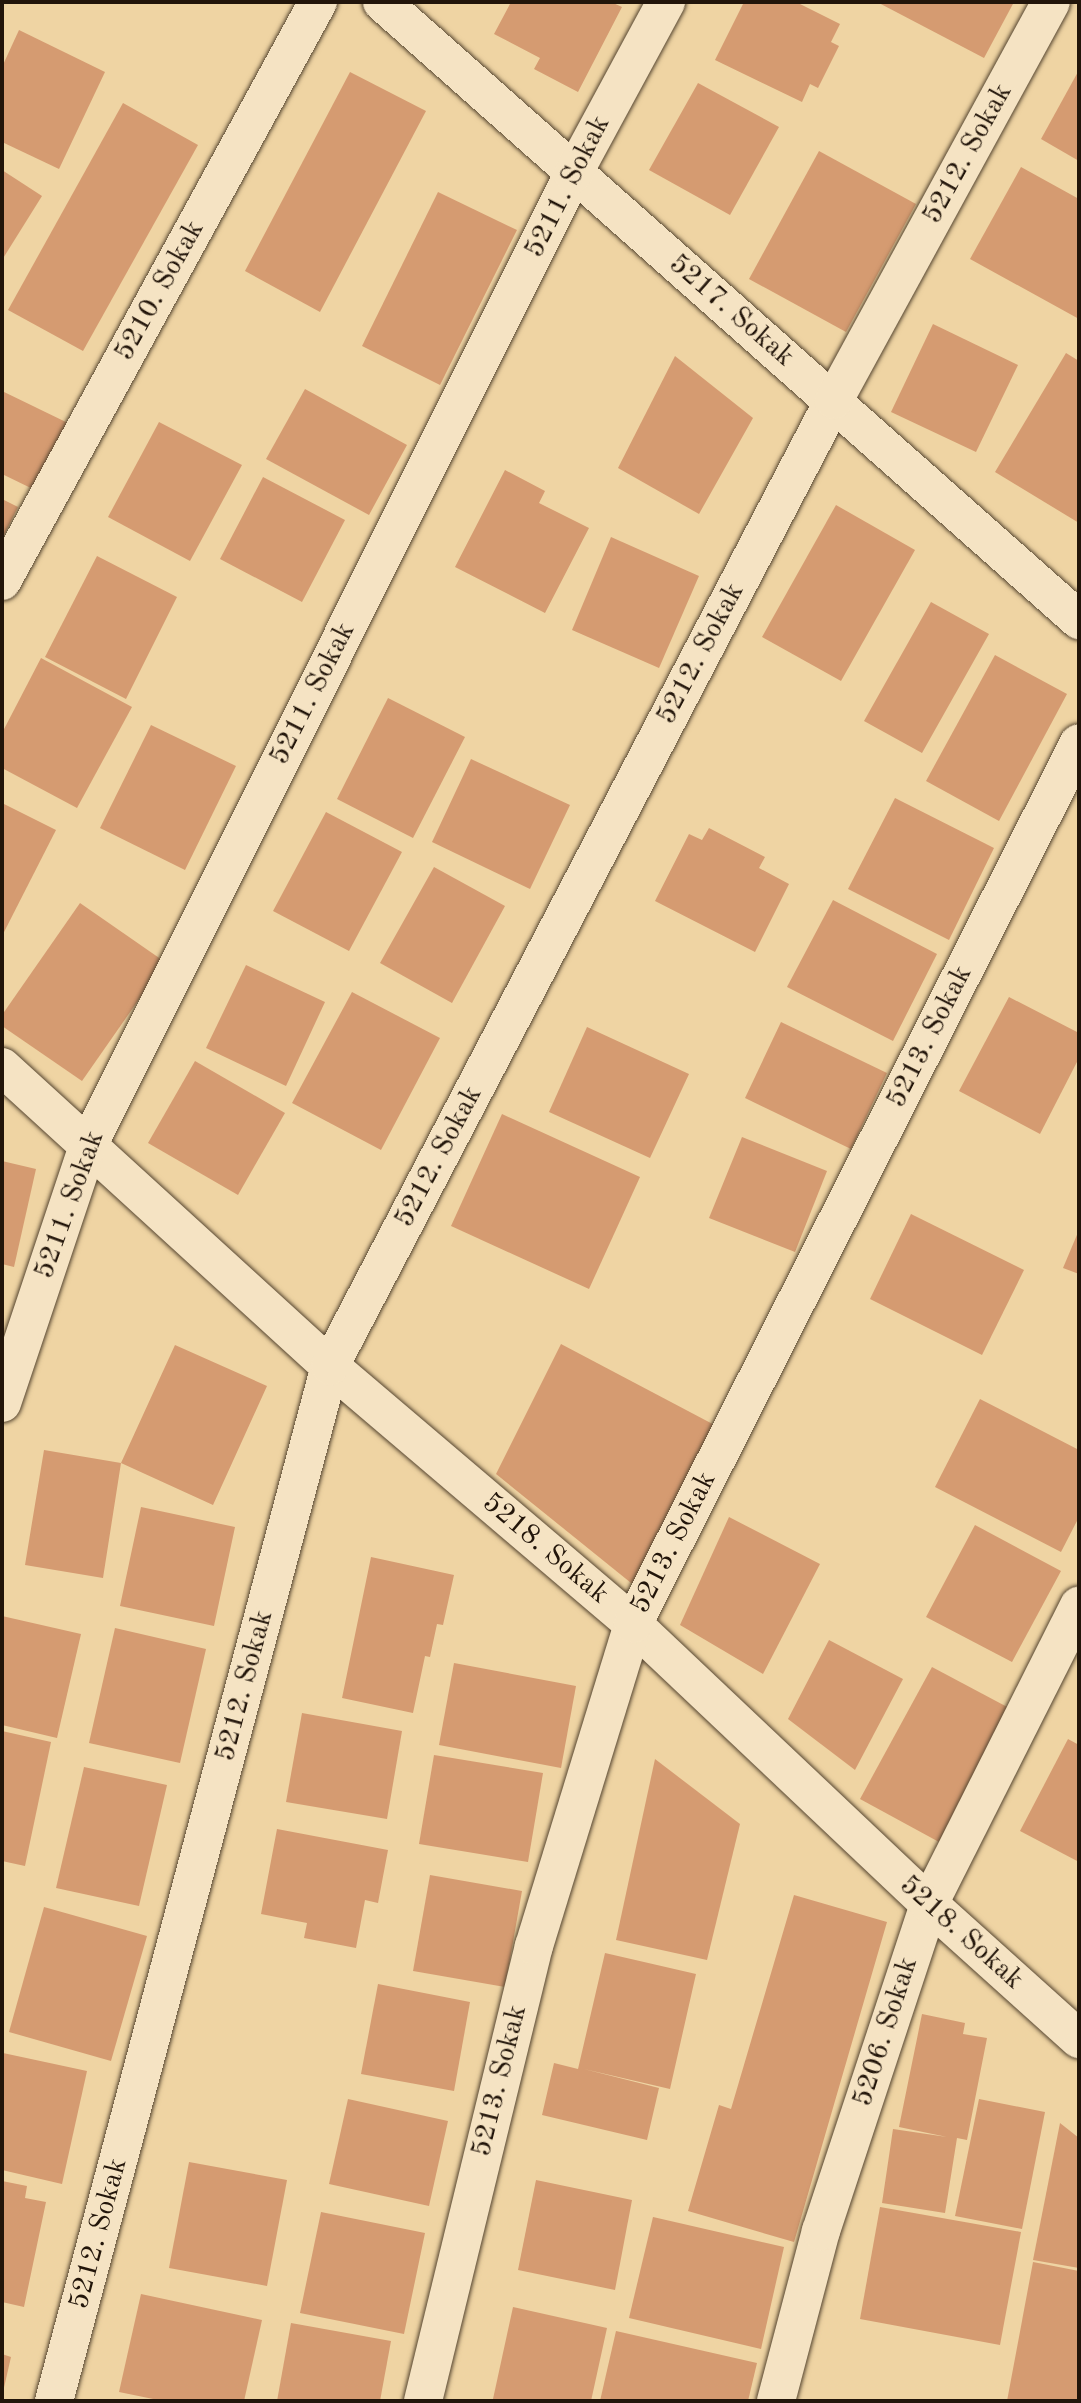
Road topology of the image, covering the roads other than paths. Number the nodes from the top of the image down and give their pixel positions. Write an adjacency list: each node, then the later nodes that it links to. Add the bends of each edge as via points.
1 (318, 2): 7 (street, 5210. Sokak)
2 (382, 2): 5 (street, 5217. Sokak)
3 (666, 2): 5 (street, 5211. Sokak)
4 (1051, 2): 6 (street, 5212. Sokak)
5 (573, 174): 6 (street, 5217. Sokak); 11 (street, 5211. Sokak)
6 (834, 400): 8 (street, 5217. Sokak); 12 (street, 5212. Sokak)
7 (2, 581)
8 (1079, 620)
9 (1079, 743): 15 (street, 5213. Sokak)
10 (2, 1067): 11 (street, 5218. Sokak)
11 (88, 1146): 12 (street, 5218. Sokak); 13 (street, 5211. Sokak)
12 (330, 1366): 15 (street, 5218. Sokak); 18 (street, 5212. Sokak)
13 (2, 1403)
14 (1079, 1606): 16 (street, 5206. Sokak)
15 (633, 1624): 16 (street, 5218. Sokak); 19 (street, 5213. Sokak, via 534,1946)
16 (929, 1904): 17 (street, 5218. Sokak); 20 (street, 5206. Sokak, via 821,2231)
17 (1079, 2039)
18 (54, 2401)
19 (423, 2401)
20 (776, 2401)

